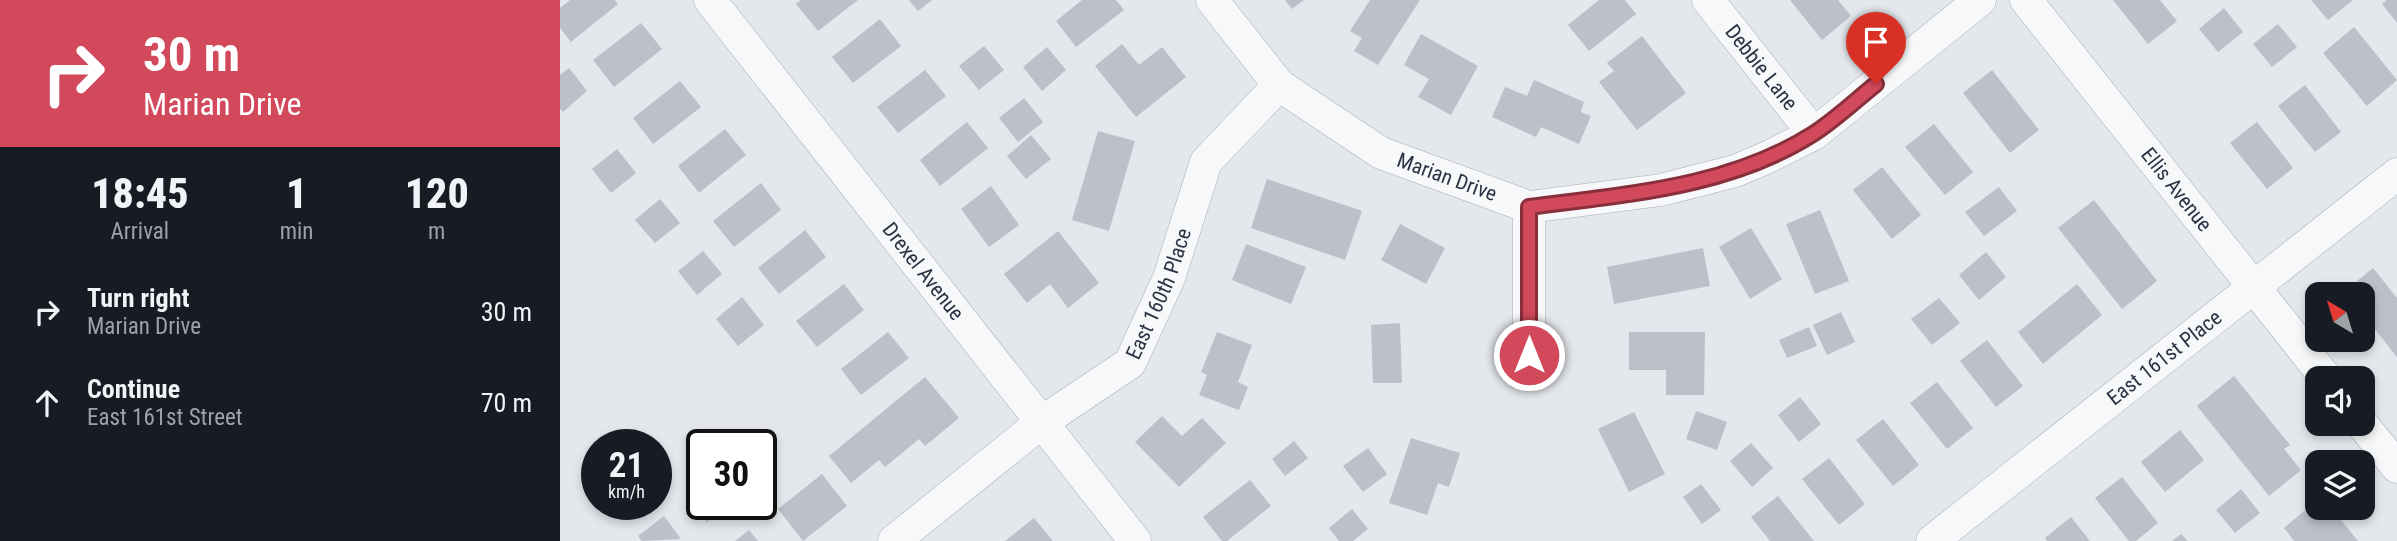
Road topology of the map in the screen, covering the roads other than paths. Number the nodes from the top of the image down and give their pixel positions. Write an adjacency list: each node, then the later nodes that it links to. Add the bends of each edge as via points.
1 (710, 0): 13 (street, Drexel Avenue)
2 (1212, 0): 6 (street, Marian Drive)
3 (1708, 0): 7 (street, Debbie Lane)
4 (1980, 0): 7 (street, Marian Drive)
5 (2026, 0): 10 (street, Ellis Avenue)
6 (1279, 85): 9 (street, Marian Drive, via 1381,153); 13 (street, East 160th Place, via 1206,162 1169,278 1130,363)
7 (1814, 134): 9 (street, Marian Drive, via 1766,158 1707,179 1661,190)
8 (2397, 174): 10 (street, East 161st Place)
9 (1529, 207): 11 (street)
10 (2254, 288): 12 (street, Ellis Avenue); 16 (street, East 161st Place)
11 (1529, 355)
12 (2316, 366)
13 (1042, 422): 14 (street, East 160th Place); 15 (street, Drexel Avenue)
14 (894, 541)
15 (1135, 541)
16 (1932, 541)

